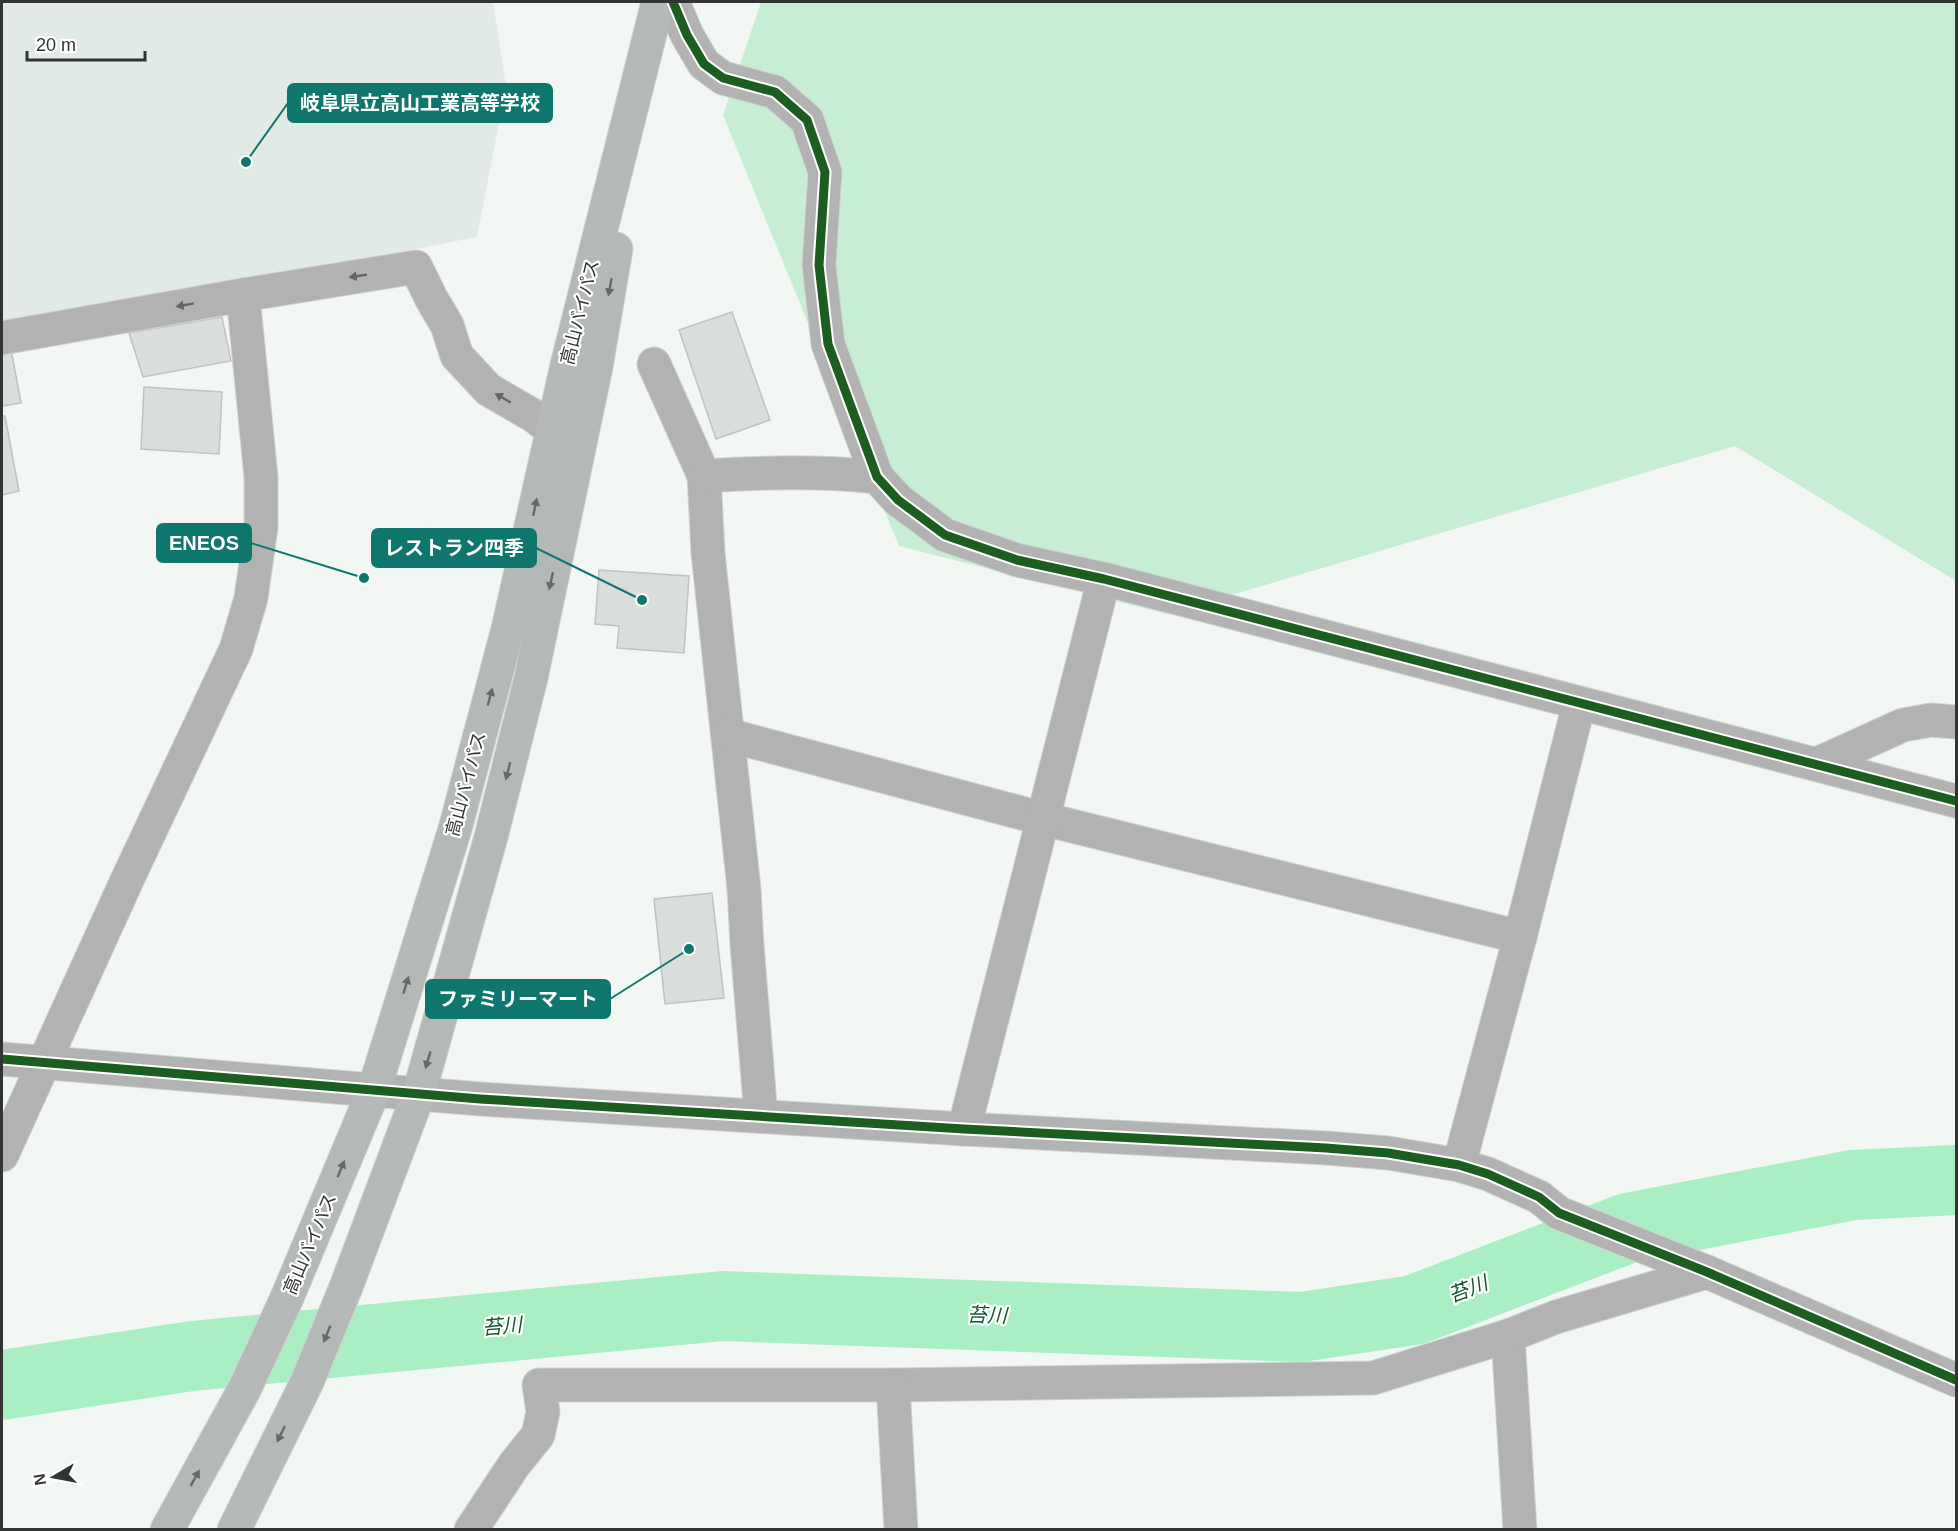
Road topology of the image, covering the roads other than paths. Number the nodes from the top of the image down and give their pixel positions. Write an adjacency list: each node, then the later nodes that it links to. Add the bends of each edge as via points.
1 (659, 2): 6 (highway, 高山バイパス); 20 (highway, 高山バイパス, one-way to 20, via 596,367 531,678)
2 (673, 2): 8 (street, via 704,64 723,78 775,92 807,120 825,172 819,265 828,344)
3 (243, 295): 4 (street, one-way to 4); 6 (street, one-way to 3, via 489,390 457,356 447,325 416,267); 18 (street, via 261,477 261,527 251,598 236,649)
4 (2, 338)
5 (654, 364): 7 (street)
6 (552, 430): 19 (highway, 高山バイパス, one-way to 6, via 454,829 508,629)
7 (704, 476): 8 (street); 12 (street, via 708,553)
8 (877, 477): 9 (street, via 898,500 945,536 1017,560)
9 (1104, 579): 10 (street); 15 (street)
10 (1578, 704): 13 (street); 16 (street)
11 (1956, 722): 13 (street, via 1931,720 1903,725)
12 (728, 735): 15 (street); 21 (street)
13 (1817, 764): 14 (street)
14 (1956, 801)
15 (1044, 819): 16 (street); 22 (street)
16 (1520, 937): 24 (street)
17 (2, 1059): 18 (street)
18 (43, 1063): 19 (street); 23 (street)
19 (374, 1090): 20 (street); 29 (highway, 高山バイパス, one-way to 19, via 244,1390)
20 (419, 1093): 21 (street); 30 (highway, 高山バイパス, one-way to 30, via 307,1382)
21 (761, 1116): 22 (street)
22 (964, 1129): 24 (street, via 1326,1148)
23 (2, 1155)
24 (1459, 1165): 25 (street, via 1539,1197 1559,1212)
25 (1707, 1272): 26 (street, via 1557,1317); 27 (street)
26 (1508, 1336): 28 (street, via 1373,1378); 33 (street)
27 (1956, 1380)
28 (893, 1385): 31 (street, via 539,1385 543,1412 538,1435); 32 (street)
29 (167, 1530)
30 (234, 1530)
31 (471, 1530)
32 (901, 1530)
33 (1520, 1530)

